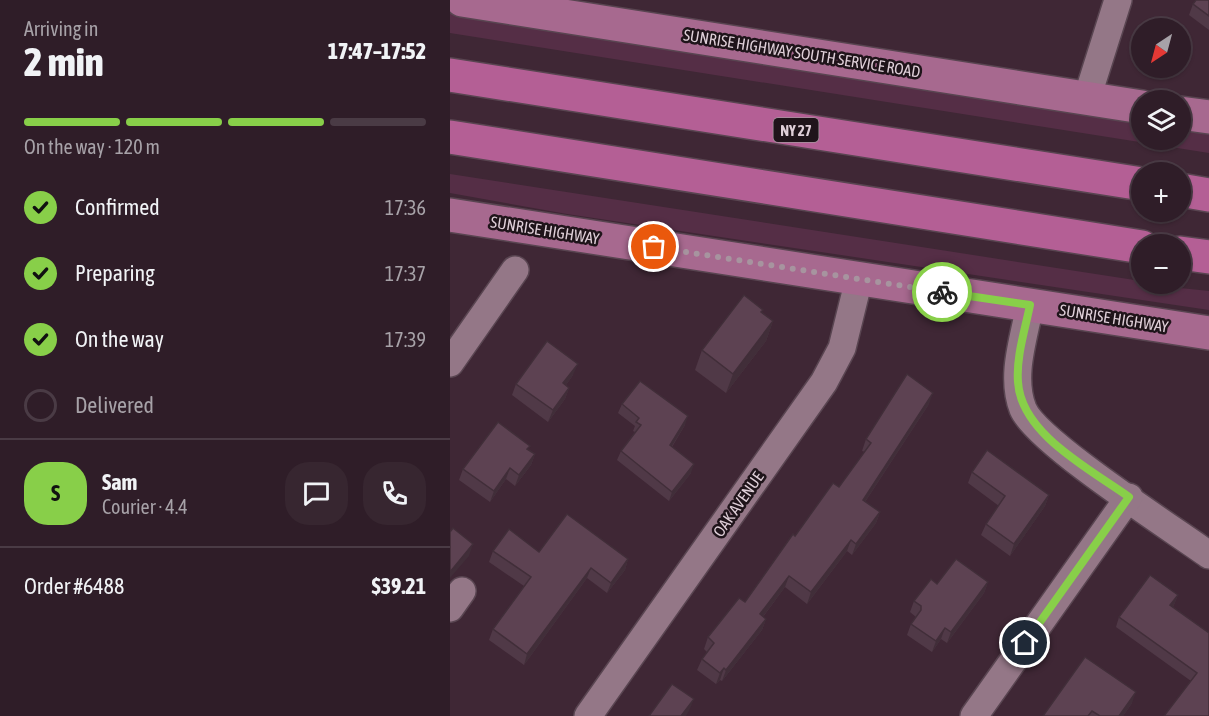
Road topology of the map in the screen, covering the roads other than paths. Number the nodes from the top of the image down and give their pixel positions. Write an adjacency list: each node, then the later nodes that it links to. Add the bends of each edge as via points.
1 (462, 0): 4 (main road, SUNRISE HIGHWAY SOUTH SERVICE ROAD)
2 (1118, 0): 4 (street)
3 (450, 75): 9 (highway, NY 27)
4 (1087, 98): 5 (main road, SUNRISE HIGHWAY SOUTH SERVICE ROAD)
5 (1131, 105)
6 (1191, 115): 7 (main road)
7 (1209, 117)
8 (450, 137): 13 (highway)
9 (1131, 182)
10 (1191, 192): 11 (highway)
11 (1209, 195)
12 (450, 215): 17 (main road, SUNRISE HIGHWAY)
13 (1131, 245)
14 (1191, 255): 15 (highway)
15 (1209, 257)
16 (515, 270): 20 (street)
17 (859, 279): 18 (main road, SUNRISE HIGHWAY); 23 (street, OAK AVENUE, via 842,348 824,382)
18 (1030, 305): 19 (main road, SUNRISE HIGHWAY); 21 (street, via 1018,381 1023,408 1030,421 1053,442)
19 (1209, 333)
20 (450, 363)
21 (1129, 497): 22 (street); 24 (street)
22 (1209, 555)
23 (588, 716)
24 (974, 716)

